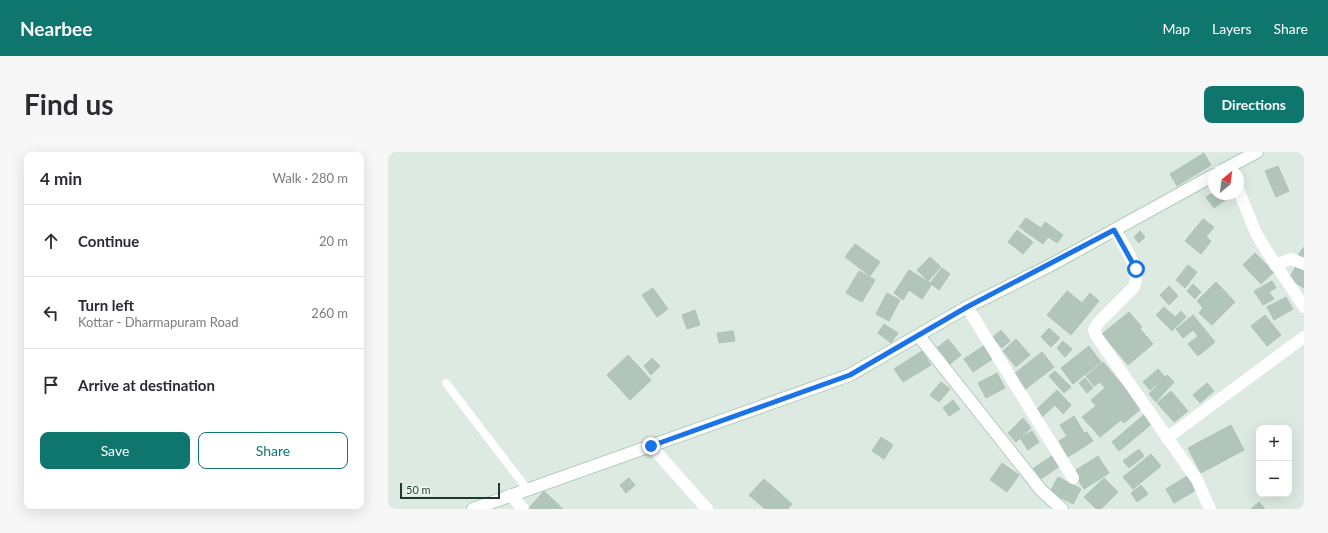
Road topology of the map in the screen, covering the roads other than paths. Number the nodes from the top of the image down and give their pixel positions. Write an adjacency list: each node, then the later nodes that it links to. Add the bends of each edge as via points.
1 (1257, 152): 2 (street)
2 (1236, 164)
3 (1208, 178): 5 (street)
4 (1243, 200): 7 (street, via 1256,232)
5 (1114, 230): 9 (street); 13 (street, via 1136,269 1138,279 1134,287 1094,330 1096,337)
6 (1304, 264): 7 (street, via 1291,259)
7 (1275, 265): 8 (street)
8 (1304, 306)
9 (967, 307): 10 (street); 15 (street)
10 (919, 336): 14 (street, via 850,375); 21 (street, via 1041,490)
11 (1304, 337): 13 (street)
12 (446, 382): 16 (lane)
13 (1167, 438): 22 (street, via 1197,480)
14 (651, 446): 16 (street); 20 (street)
15 (1072, 478)
16 (527, 490): 17 (street)
17 (511, 495): 18 (street); 19 (street)
18 (472, 509)
19 (523, 509)
20 (707, 509)
21 (1062, 509)
22 (1210, 509)

